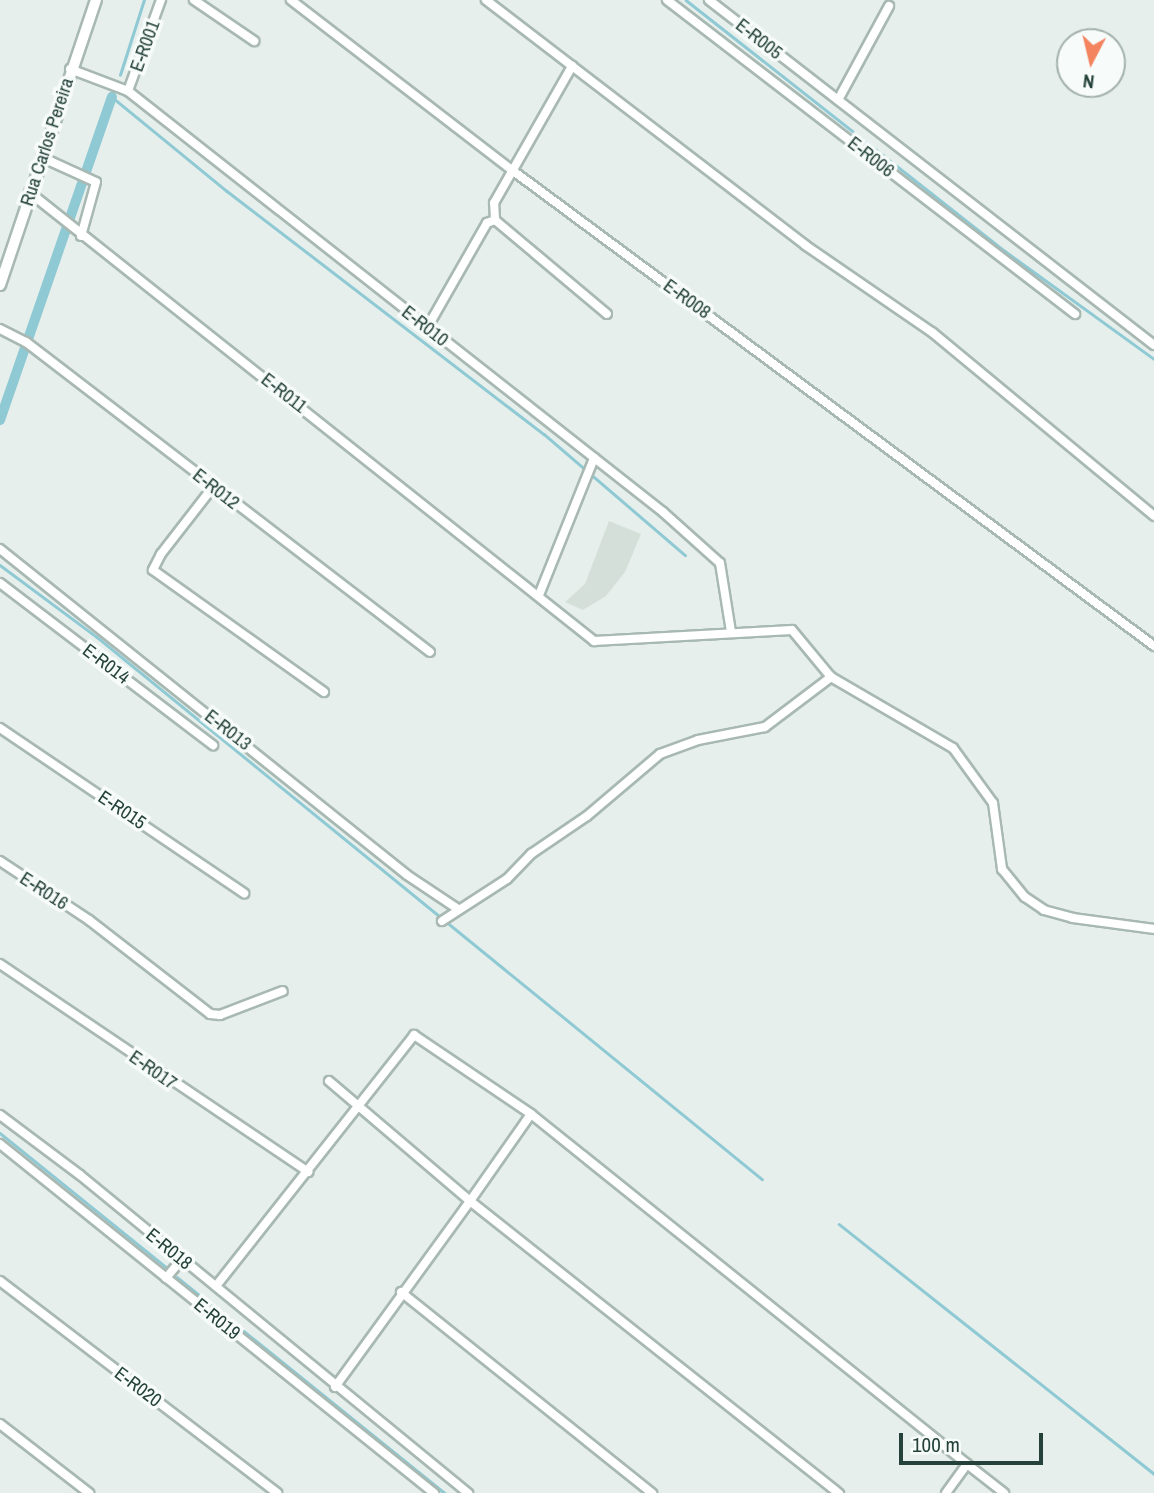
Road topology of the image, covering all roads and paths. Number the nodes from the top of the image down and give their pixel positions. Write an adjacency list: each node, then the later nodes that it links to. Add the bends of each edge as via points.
1 (96, 0): 11 (street, Rua Carlos Pereira)
2 (161, 0): 12 (street, E-R001)
3 (194, 0): 9 (street)
4 (291, 0): 15 (street, E-R008)
5 (486, 0): 10 (street)
6 (667, 0): 21 (street, E-R006)
7 (709, 0): 13 (street, E-R005)
8 (889, 6): 13 (street)
9 (254, 41)
10 (572, 66): 15 (street); 27 (street, via 805,245 933,333)
11 (70, 69): 12 (street, E-R010); 14 (street, Rua Carlos Pereira)
12 (128, 91): 22 (street, E-R010)
13 (838, 100): 24 (street, E-R005)
14 (41, 157): 16 (street, Rua Carlos Pereira); 18 (street, via 96,182)
15 (512, 170): 17 (street, via 494,203); 32 (street, E-R008)
16 (29, 192): 18 (street, E-R011); 19 (street, Rua Carlos Pereira)
17 (495, 220): 20 (street); 22 (street, via 487,223)
18 (81, 236): 30 (street, E-R011)
19 (0, 285)
20 (607, 314)
21 (1075, 314)
22 (426, 328): 25 (street, E-R010)
23 (0, 329): 26 (street, E-R012, via 26,342)
24 (1154, 345)
25 (594, 458): 30 (street); 31 (street, E-R010, via 720,563)
26 (213, 487): 33 (street, E-R012); 35 (street, via 153,570)
27 (1154, 516)
28 (0, 549): 40 (street, E-R013, via 407,875)
29 (0, 583): 37 (street, E-R014)
30 (539, 595): 31 (street, E-R011, via 594,641)
31 (731, 632): 34 (street, E-R011, via 792,630)
32 (1154, 646)
33 (430, 652)
34 (831, 677): 40 (street, via 765,727 698,740 660,754 587,816 531,854 507,879); 42 (street, via 953,748 993,803 1002,869 1025,897 1044,910 1073,918)
35 (324, 692)
36 (0, 728): 39 (street, E-R015)
37 (213, 745)
38 (0, 862): 44 (street, E-R016, via 89,920 210,1014 220,1015)
39 (244, 893)
40 (457, 909): 41 (street)
41 (442, 921)
42 (1154, 929)
43 (0, 964): 50 (street, E-R017)
44 (283, 990)
45 (328, 1081): 46 (street)
46 (358, 1110): 47 (street, via 414,1035); 50 (street); 51 (street)
47 (531, 1114): 51 (street); 59 (street)
48 (0, 1115): 52 (street, E-R018)
49 (0, 1144): 53 (street, E-R019)
50 (308, 1172): 55 (street)
51 (470, 1201): 56 (street); 65 (street)
52 (181, 1260): 53 (street); 55 (street, E-R018)
53 (166, 1278): 62 (street, E-R019)
54 (0, 1282): 61 (street, E-R020)
55 (216, 1286): 57 (street, E-R018)
56 (401, 1292): 57 (street); 64 (street)
57 (335, 1387): 63 (street, E-R018)
58 (0, 1424): 60 (street)
59 (967, 1464): 66 (street); 67 (street)
60 (89, 1493)
61 (277, 1493)
62 (434, 1493)
63 (468, 1493)
64 (652, 1493)
65 (839, 1493)
66 (946, 1493)
67 (1004, 1493)

